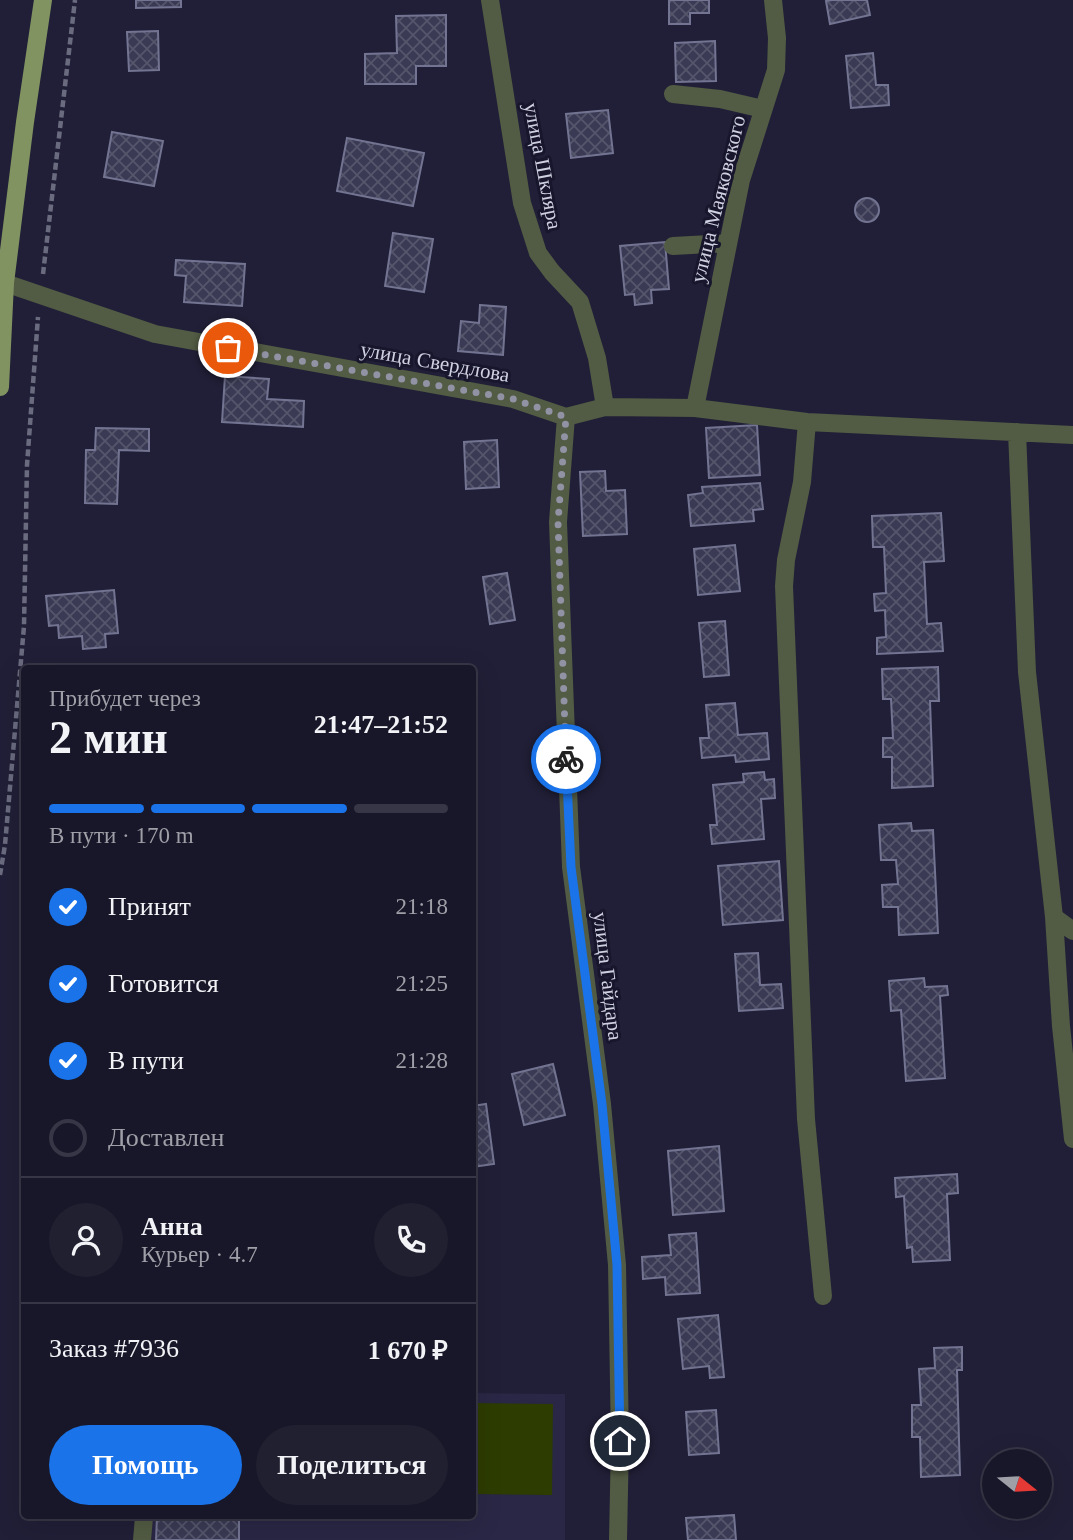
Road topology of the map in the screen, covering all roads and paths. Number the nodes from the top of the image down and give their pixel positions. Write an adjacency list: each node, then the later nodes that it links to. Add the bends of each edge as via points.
1 (43, 0): 9 (main road)
2 (75, 0): 10 (path)
3 (490, 0): 12 (street, улица Шкляра, via 522,203 538,253 580,302 597,358)
4 (773, 0): 6 (street, улица Маяковского, via 776,70)
5 (673, 94): 6 (street)
6 (763, 109): 7 (street, улица Маяковского)
7 (728, 243): 8 (street); 13 (street, улица Маяковского)
8 (673, 246)
9 (5, 283): 10 (street, улица Свердлова); 11 (main road)
10 (40, 296): 14 (street, улица Свердлова, via 155,334 513,399); 18 (path, via 27,465 24,626)
11 (0, 387)
12 (605, 407): 13 (street); 14 (street)
13 (695, 408): 15 (street)
14 (566, 417): 25 (street, улица Гайдара, via 558,522 570,840 617,1265)
15 (807, 422): 16 (street); 22 (street, via 784,586 806,1119)
16 (1017, 432): 17 (street); 19 (street, via 1027,673)
17 (1073, 435)
18 (0, 875)
19 (1054, 917): 20 (street); 21 (street)
20 (1073, 931)
21 (1073, 1139)
22 (823, 1296)
23 (144, 1519): 24 (street)
24 (142, 1540)
25 (618, 1540)

